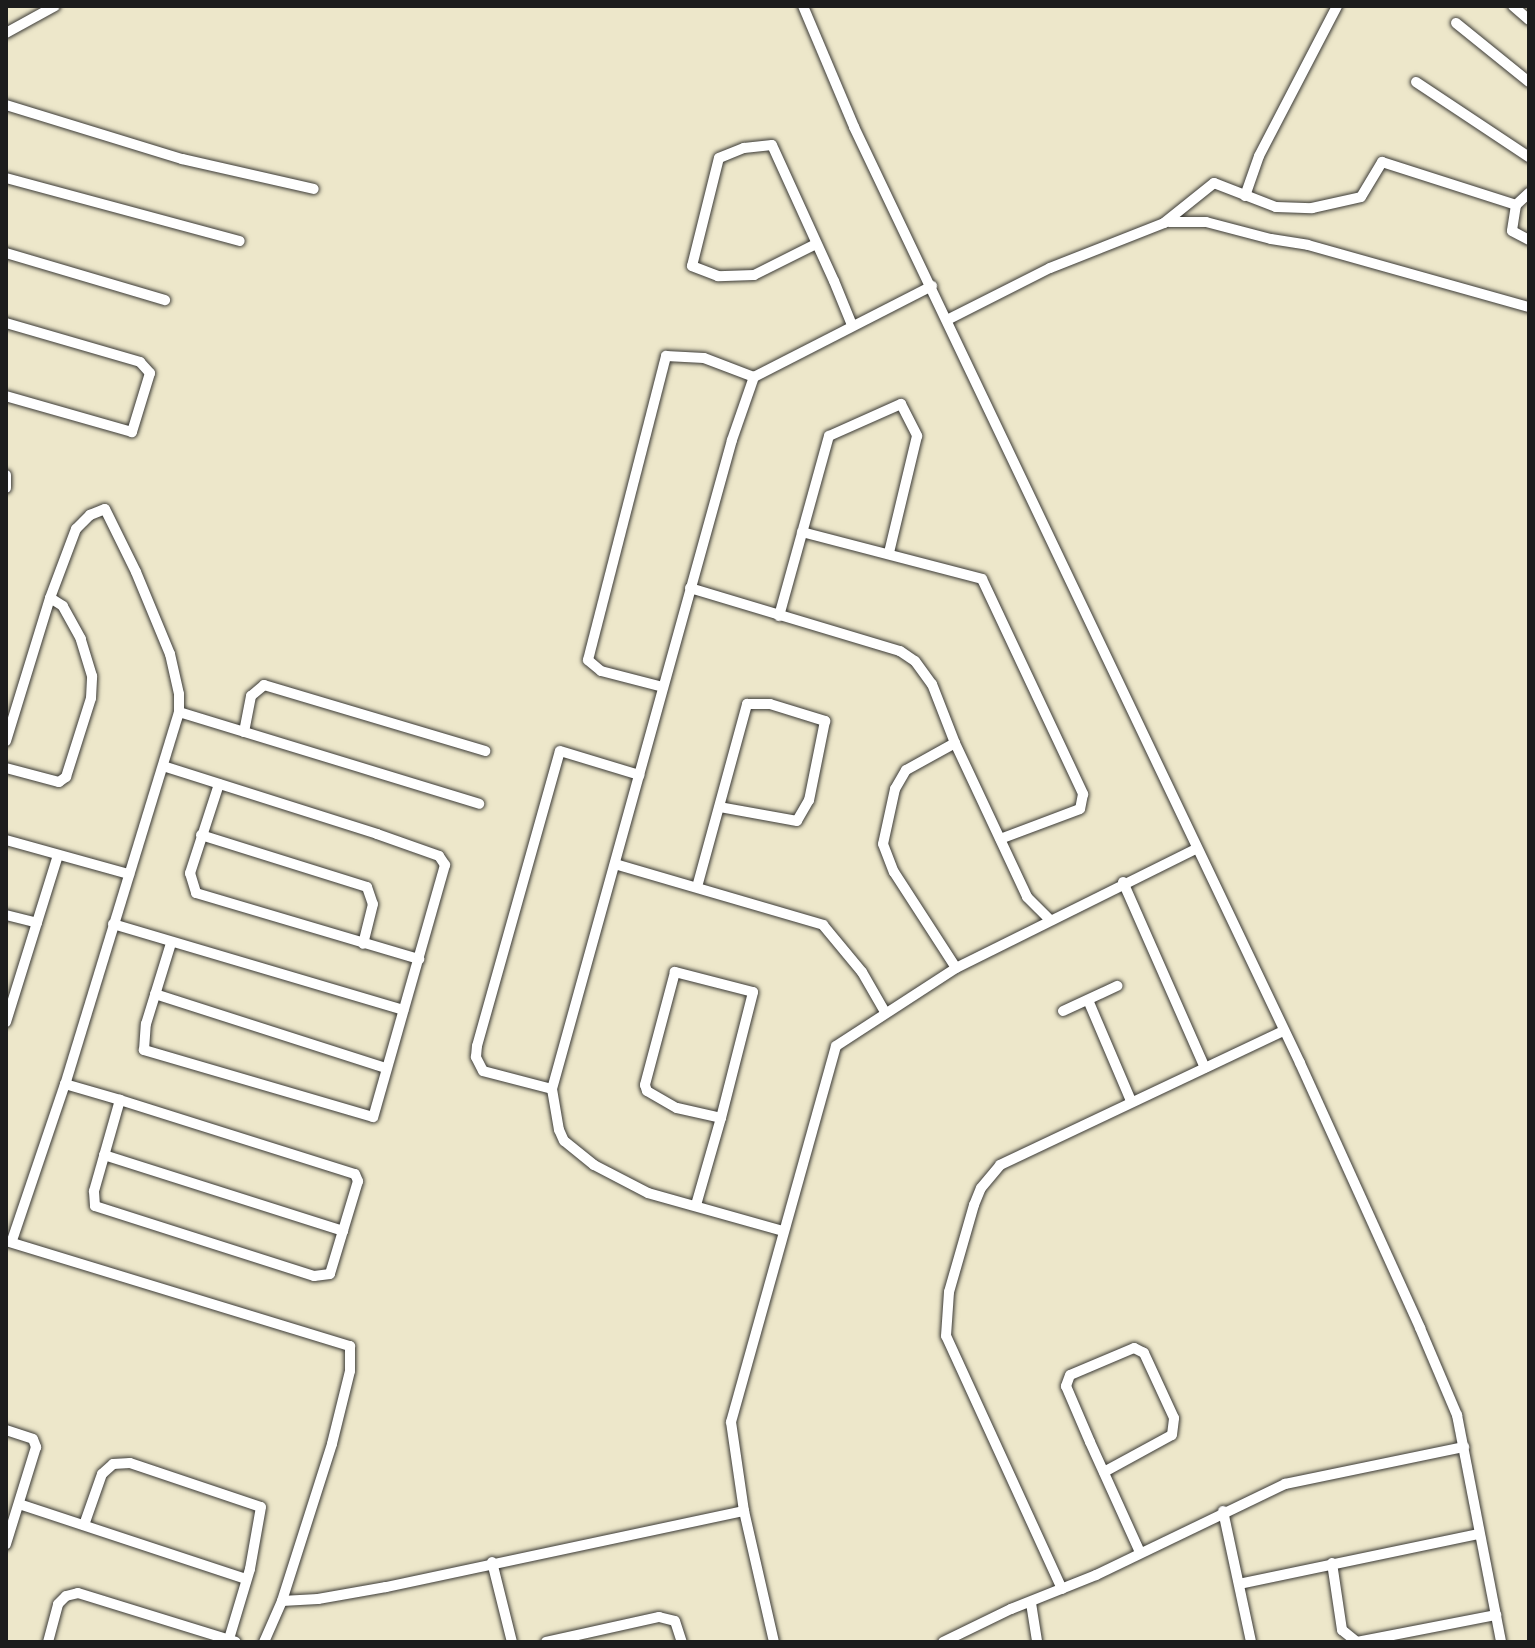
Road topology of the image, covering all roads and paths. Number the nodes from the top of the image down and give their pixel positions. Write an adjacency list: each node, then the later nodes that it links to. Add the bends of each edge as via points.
1 (55, 6): 7 (street)
2 (803, 6): 22 (street, via 854,127)
3 (1337, 6): 15 (street, via 1259,156)
4 (1513, 6): 5 (street)
5 (1529, 20)
6 (1456, 23): 9 (street)
7 (6, 33)
8 (1416, 82): 11 (street)
9 (1529, 82)
10 (6, 105): 13 (street, via 182,159)
11 (1529, 157)
12 (6, 178): 19 (street)
13 (314, 189)
14 (1529, 193): 16 (street)
15 (1245, 196): 16 (street, via 1287,209 1354,202 1382,162); 17 (street, via 1214,183)
16 (1516, 205): 18 (street, via 1512,231)
17 (1164, 223): 24 (street, via 1196,220 1308,245); 25 (street, via 1050,268)
18 (1529, 240)
19 (240, 241)
20 (816, 244): 20 (street, via 772,145 719,158 692,266 718,276 754,275); 27 (street)
21 (6, 253): 23 (street)
22 (932, 286): 25 (street); 27 (street)
23 (165, 300)
24 (1529, 307)
25 (947, 320): 52 (street)
26 (6, 323): 29 (street, via 140,362 150,373 132,432)
27 (852, 325): 28 (street)
28 (754, 377): 34 (street, via 740,409); 37 (street, via 704,358 666,356 588,660 601,671)
29 (6, 396)
30 (6, 475): 31 (street)
31 (6, 488)
32 (802, 532): 33 (street); 33 (street, via 829,436 901,404 917,436); 36 (street)
33 (889, 553): 50 (street, via 982,579 1083,794 1080,809)
34 (690, 588): 36 (street); 37 (street)
35 (50, 598): 38 (street, via 76,529 105,509 170,654); 40 (street); 44 (street, via 63,606 81,639 92,676 91,698 66,777 59,782)
36 (779, 616): 41 (street, via 900,651 915,661 932,684)
37 (663, 687): 45 (street)
38 (179, 712): 39 (street); 43 (street)
39 (244, 732): 42 (street, via 251,696 264,685); 47 (street)
40 (6, 741)
41 (955, 743): 50 (street); 65 (street, via 906,770 895,789 883,844 894,872)
42 (485, 751)
43 (163, 766): 46 (street); 55 (street)
44 (6, 768)
45 (639, 775): 54 (street); 77 (street, via 560,751 477,1046 483,1071)
46 (219, 784): 49 (street); 64 (street, via 439,856 445,865)
47 (479, 804)
48 (720, 807): 48 (street, via 747,704 770,704 825,721 809,800 797,821); 57 (street)
49 (201, 835): 63 (street, via 367,887 373,904); 63 (street, via 189,879 200,896)
50 (1000, 839): 59 (street, via 1027,897)
51 (6, 840): 53 (street)
52 (1196, 849): 56 (street); 73 (street)
53 (58, 855): 55 (street); 60 (street)
54 (615, 864): 57 (street); 77 (street)
55 (129, 874): 61 (street)
56 (1123, 882): 59 (street); 75 (street)
57 (697, 887): 71 (street, via 823,925 853,959)
58 (6, 915): 60 (street)
59 (1050, 920): 65 (street)
60 (37, 923): 72 (street)
61 (113, 924): 62 (street); 76 (street)
62 (171, 943): 67 (street); 69 (street)
63 (363, 944): 64 (street)
64 (419, 959): 69 (street)
65 (956, 968): 71 (street)
66 (1117, 986): 68 (street)
67 (155, 994): 74 (street); 74 (street, via 143,1041 147,1051 367,1117 375,1115)
68 (1088, 1000): 70 (street); 79 (street)
69 (404, 1010): 74 (street)
70 (1063, 1011)
71 (885, 1012): 84 (street, via 836,1046)
72 (6, 1022)
73 (1283, 1031): 75 (street); 87 (street, via 1420,1328 1457,1415)
74 (386, 1068)
75 (1205, 1068): 79 (street)
76 (65, 1084): 78 (street); 85 (street)
77 (552, 1089): 82 (street, via 559,1130 578,1154 648,1193)
78 (120, 1100): 81 (street); 83 (street, via 355,1174 358,1181)
79 (1131, 1101): 100 (street, via 991,1174 970,1218 946,1307 950,1348)
80 (721, 1118): 80 (street, via 753,992 675,972 645,1085 677,1108); 82 (street)
81 (104, 1155): 83 (street); 83 (street, via 93,1201 98,1209 321,1277 330,1274)
82 (696, 1205): 84 (street)
83 (343, 1231)
84 (783, 1231): 90 (street, via 731,1422)
85 (9, 1241): 101 (street, via 350,1346 350,1371 332,1444)
86 (6, 1430): 89 (street, via 33,1439 36,1447)
87 (1464, 1447): 91 (street, via 1285,1484); 93 (street)
88 (1104, 1472): 88 (street, via 1066,1386 1070,1375 1134,1348 1144,1353 1174,1418 1172,1435); 95 (street)
89 (19, 1504): 92 (street); 94 (street)
90 (744, 1511): 96 (street); 111 (street)
91 (1223, 1511): 95 (street); 99 (street)
92 (84, 1525): 98 (street); 98 (street, via 102,1474 113,1464 130,1463 174,1477 261,1507)
93 (1478, 1534): 97 (street); 103 (street)
94 (6, 1544)
95 (1140, 1552): 100 (street)
96 (492, 1562): 101 (street, via 343,1595); 108 (street)
97 (1332, 1563): 99 (street); 103 (street, via 1342,1630 1357,1642)
98 (246, 1579): 105 (street)
99 (1239, 1584): 114 (street)
100 (1062, 1589): 102 (street)
101 (282, 1601): 107 (street)
102 (1031, 1603): 112 (street); 113 (street)
103 (1496, 1615): 115 (street)
104 (595, 1638): 109 (street); 110 (street, via 665,1617 675,1621)
105 (232, 1641): 106 (street, via 78,1593 58,1604)
106 (48, 1642)
107 (264, 1642)
108 (512, 1642)
109 (546, 1642)
110 (682, 1642)
111 (774, 1642)
112 (943, 1642)
113 (1037, 1642)
114 (1251, 1642)
115 (1501, 1642)

